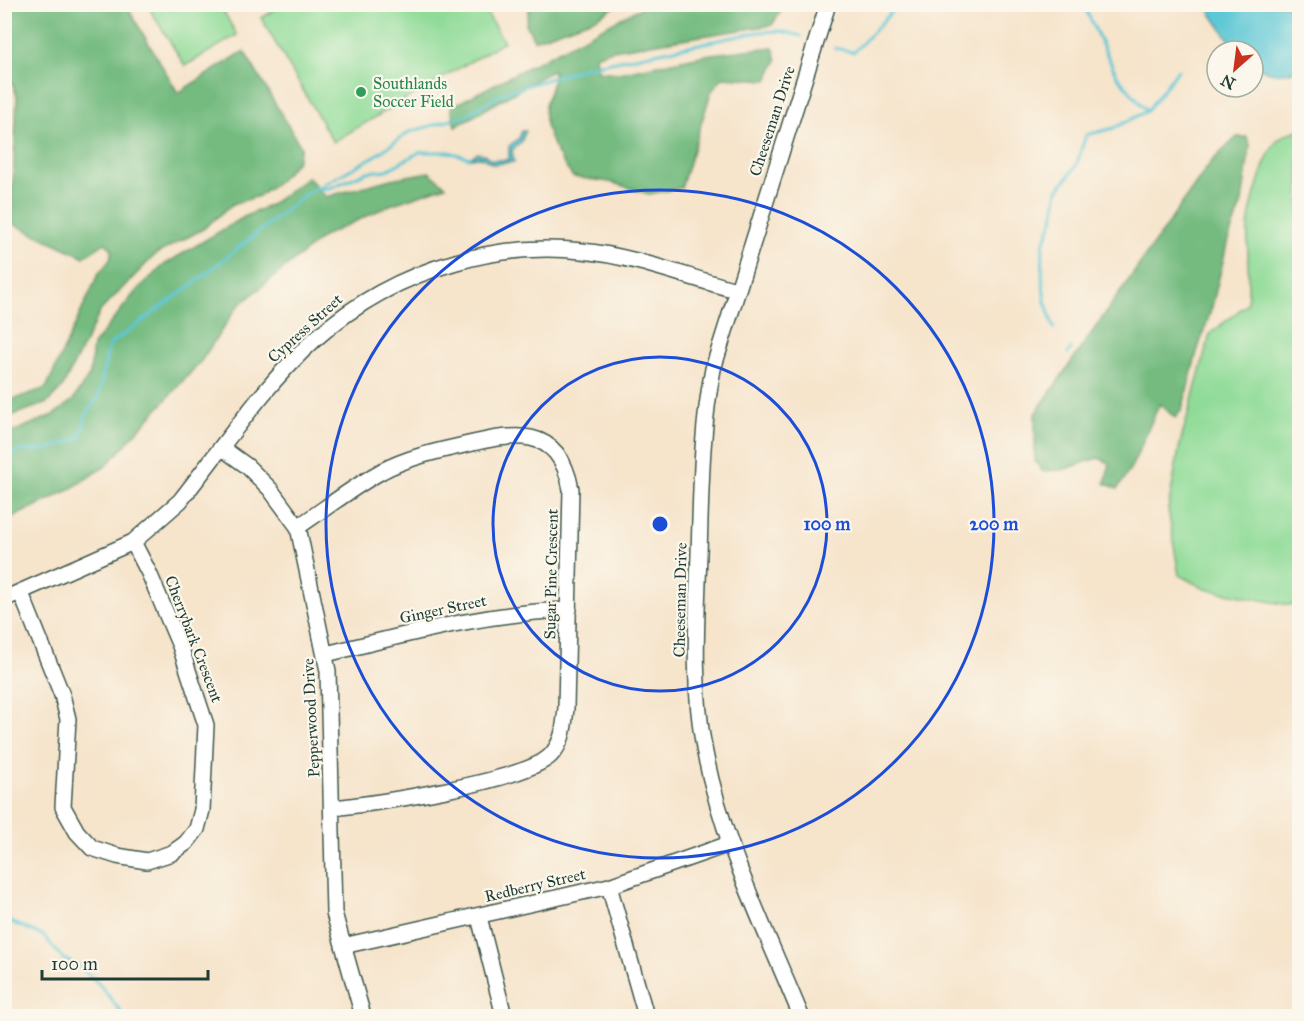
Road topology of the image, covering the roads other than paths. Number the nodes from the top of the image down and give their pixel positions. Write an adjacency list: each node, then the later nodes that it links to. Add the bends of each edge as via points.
1 (828, 4): 2 (street, Cheeseman Drive)
2 (736, 290): 3 (street, Cypress Street, via 584,251 518,249 443,266 370,296 339,318 272,383); 11 (street, Cheeseman Drive, via 713,369 704,419 696,638 697,695 704,749)
3 (222, 448): 4 (street, Pepperwood Drive, via 270,489); 5 (street, Cypress Street, via 180,501)
4 (298, 527): 8 (street, Sugar Pine Crescent, via 361,484 408,459 496,437 520,435 540,441 561,458 571,489); 9 (street, Pepperwood Drive)
5 (133, 542): 6 (street, Cypress Street); 6 (street, Cherrybark Crescent, via 180,646 206,725 202,810 197,829 172,853 147,861 117,856 92,848 77,832 63,807 68,719 62,694)
6 (21, 593): 7 (street, Cypress Street)
7 (4, 599)
8 (568, 610): 9 (street, Ginger Street, via 515,612 464,621); 10 (street, Sugar Pine Crescent, via 562,740 542,763 388,802)
9 (326, 654): 10 (street, Pepperwood Drive)
10 (332, 808): 14 (street, Pepperwood Drive, via 334,913)
11 (729, 844): 12 (street, Redberry Street); 18 (street, Cheeseman Drive)
12 (609, 886): 13 (street, Redberry Street); 17 (street)
13 (479, 917): 14 (street, Redberry Street); 16 (street)
14 (343, 946): 15 (street, Pepperwood Drive)
15 (363, 1017)
16 (504, 1017)
17 (646, 1017)
18 (801, 1017)

